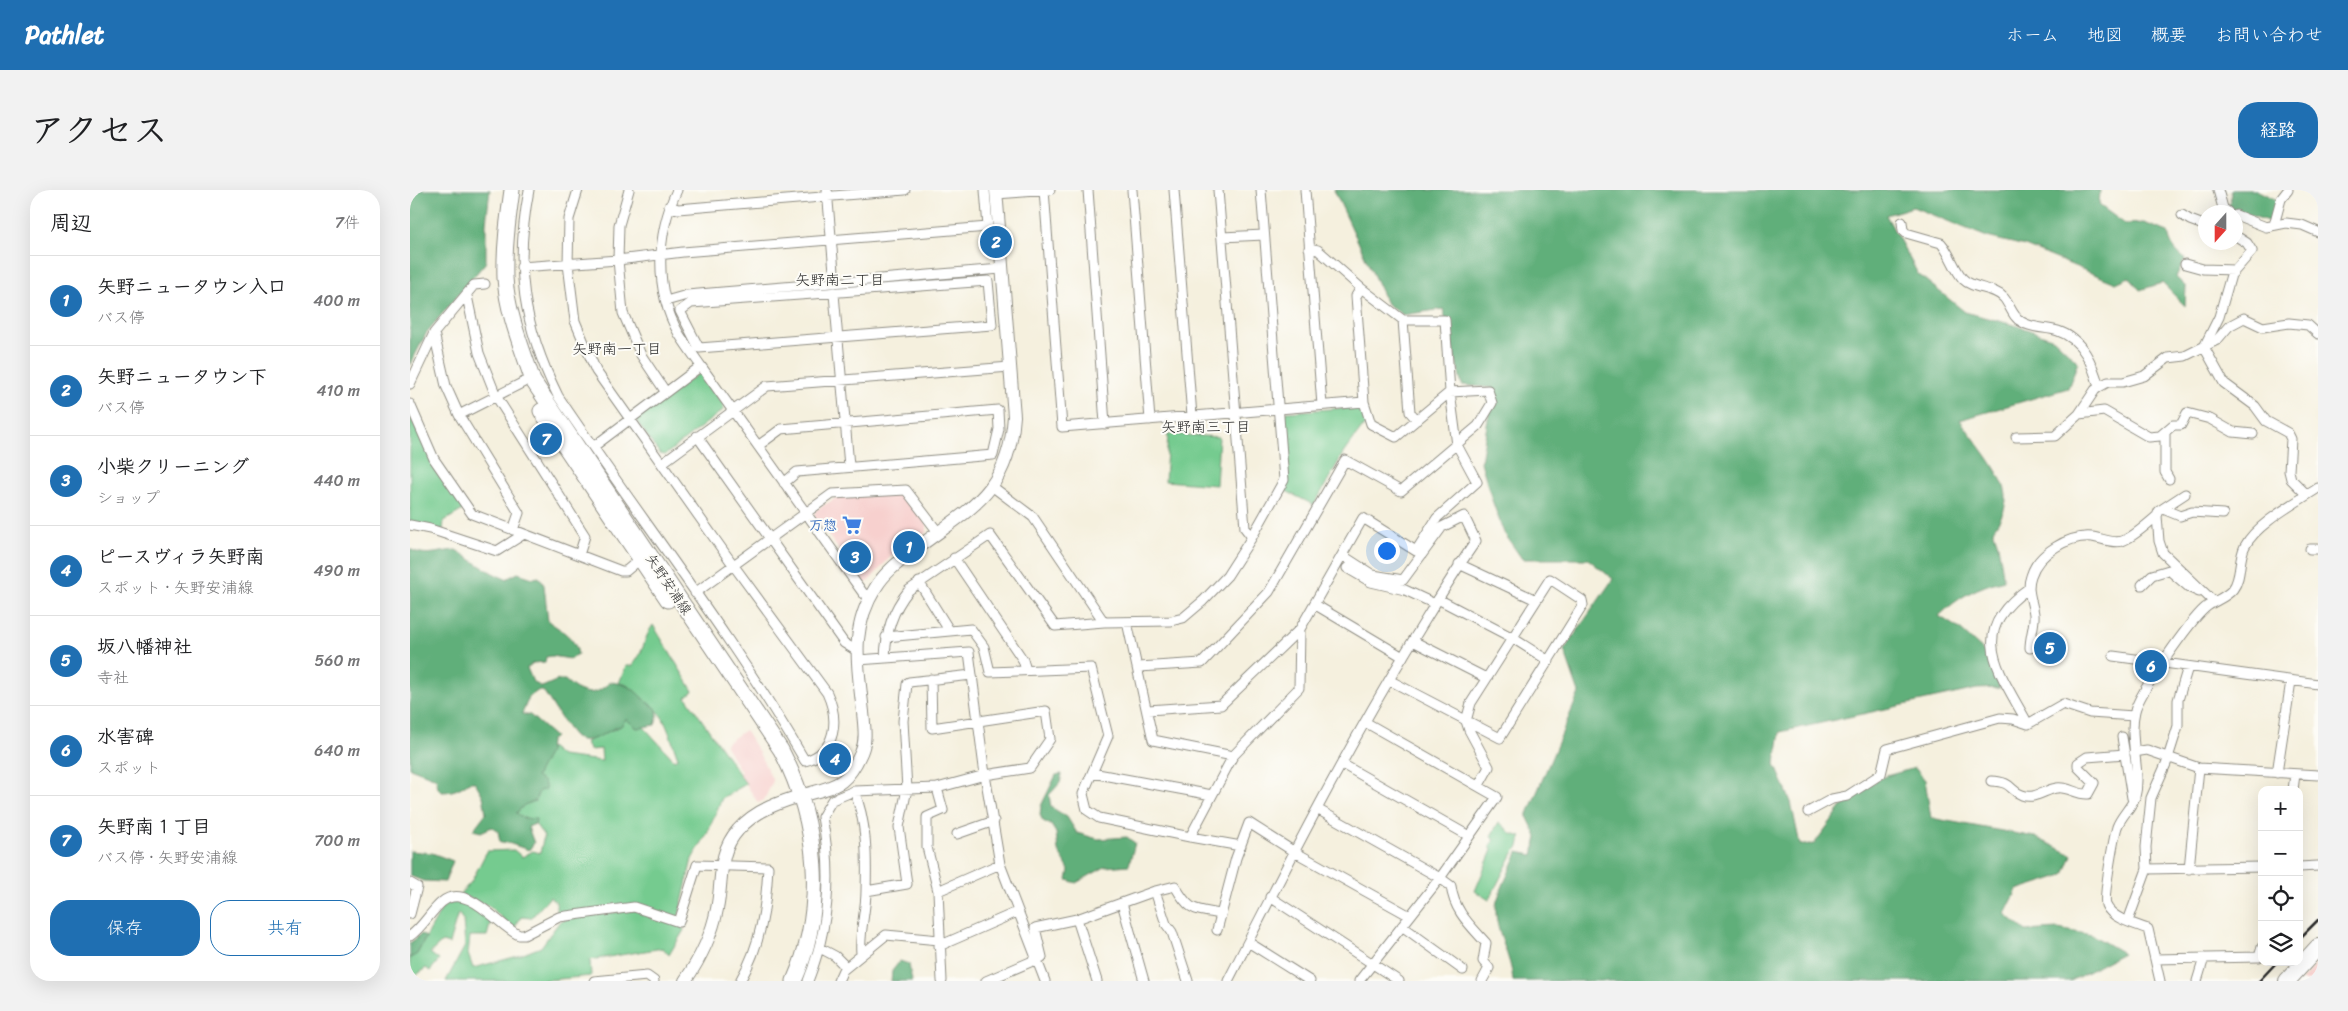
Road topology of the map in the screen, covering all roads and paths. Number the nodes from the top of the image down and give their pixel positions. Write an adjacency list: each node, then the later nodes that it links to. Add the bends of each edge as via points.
1 (502, 190): 54 (main road, 矢野安浦線, via 496,232 497,283 506,334)
2 (512, 190): 160 (main road, 矢野安浦線, via 505,235 505,279 516,332 532,381 781,750)
3 (528, 190): 37 (street)
4 (578, 190): 35 (street, via 569,219)
5 (629, 190): 34 (street, via 619,225)
6 (677, 190): 21 (street)
7 (905, 190): 19 (street)
8 (1044, 190): 9 (street); 18 (street); 73 (street, via 1062,427)
9 (1050, 190)
10 (1088, 190): 73 (street)
11 (1132, 190): 70 (street)
12 (1174, 190): 68 (street)
13 (1218, 190): 29 (street)
14 (1262, 190): 28 (street)
15 (1305, 190): 32 (street)
16 (2218, 190): 20 (street)
17 (2288, 190): 26 (street, via 2281,199)
18 (992, 191): 30 (street, via 988,226); 38 (street)
19 (827, 193): 21 (street, via 678,208); 30 (street)
20 (2223, 205)
21 (669, 206): 33 (street)
22 (2182, 215): 25 (street)
23 (2243, 218): 26 (street, via 2266,227)
24 (1902, 222): 56 (street, via 1906,233 1941,243 1963,279 2003,297 2020,322 2042,330 2057,331 2082,348 2092,363)
25 (2198, 223)
26 (2274, 225): 27 (street, via 2302,225)
27 (2318, 232)
28 (1264, 235): 29 (street); 64 (street)
29 (1222, 238): 65 (street)
30 (831, 240): 33 (street); 40 (street)
31 (2243, 241): 39 (street, via 2252,251)
32 (1309, 248): 42 (street, via 1318,250); 62 (street)
33 (660, 256): 34 (street); 45 (street)
34 (618, 260): 35 (street); 57 (street, via 623,313 641,355)
35 (568, 264): 37 (street); 69 (street, via 575,321 596,370)
36 (2185, 264): 39 (street, via 2203,269)
37 (520, 267): 80 (street, via 533,335 544,368 558,396)
38 (1001, 269): 40 (street); 52 (street)
39 (2234, 270): 50 (street, via 2219,317)
40 (834, 283): 45 (street, via 686,295)
41 (485, 284): 44 (street, via 474,285)
42 (1362, 288): 46 (street); 60 (street, via 1356,296)
43 (834, 294): 49 (street); 49 (street, via 691,303 680,311 699,348); 49 (street, via 988,281 992,325)
44 (467, 296): 47 (street); 59 (street, via 479,353)
45 (666, 300): 51 (street, via 680,335)
46 (1403, 320): 58 (street, via 1445,320); 71 (street, via 1410,412)
47 (434, 333): 55 (street); 67 (street, via 446,386)
48 (2318, 334): 50 (street, via 2308,325 2289,323 2264,327 2244,318)
49 (838, 337): 53 (street)
50 (2204, 347): 56 (street, via 2184,356 2168,358 2144,376 2108,382); 86 (street, via 2224,383 2254,406 2266,421 2288,433 2291,439 2291,479)
51 (701, 366): 57 (street); 63 (street)
52 (1010, 367): 53 (street); 85 (street, via 1014,416 1012,436 1008,456)
53 (841, 380): 63 (street, via 768,386); 72 (street)
54 (524, 382): 59 (street); 100 (main road, 矢野安浦線)
55 (410, 384)
56 (2099, 387): 66 (street)
57 (665, 391): 69 (street)
58 (1450, 392): 71 (street); 78 (street); 78 (street, via 1488,390 1492,403 1478,426)
59 (496, 396): 67 (street); 97 (street, via 585,536)
60 (1364, 402): 62 (street); 71 (street, via 1370,424 1396,437)
61 (410, 404): 92 (street, via 434,459 472,514)
62 (1322, 405): 64 (street)
63 (733, 410): 76 (street); 79 (street)
64 (1279, 410): 65 (street); 95 (street, via 1284,480)
65 (1235, 413): 68 (street); 95 (street, via 1245,528)
66 (2079, 414): 74 (street, via 2104,411 2149,437); 77 (street, via 2056,436)
67 (460, 415): 92 (street, via 518,513)
68 (1192, 416): 70 (street)
69 (630, 418): 80 (street); 81 (street)
70 (1150, 420): 73 (street)
71 (1417, 420)
72 (845, 424): 79 (street, via 781,429); 82 (street); 82 (street, via 998,410 999,429 993,455)
73 (1105, 424)
74 (2165, 432): 75 (street, via 2173,425 2180,425 2187,413 2210,419 2233,432); 83 (street, via 2165,472)
75 (2253, 434)
76 (697, 436): 81 (street); 96 (street)
77 (2016, 437)
78 (1457, 444): 98 (street, via 1477,482 1437,518 1416,551 1363,518); 127 (street, via 1401,491 1345,460 1269,592 1202,663)
79 (758, 446): 84 (street)
80 (593, 447): 107 (street)
81 (662, 463): 102 (street)
82 (849, 466): 84 (street, via 797,472)
83 (2169, 480)
84 (784, 483): 89 (street)
85 (993, 487): 93 (street, via 977,504); 113 (street, via 1033,516)
86 (2314, 492): 109 (street, via 2251,535 2244,547 2233,589 2226,595)
87 (2185, 494): 88 (street)
88 (2160, 512): 90 (street, via 2180,516 2192,512); 106 (street, via 2123,541 2091,537 2072,539 2059,545 2037,565); 109 (street, via 2159,541 2163,553)
89 (806, 514): 93 (street, via 832,494 906,490); 96 (street); 108 (street, via 863,593)
90 (2223, 514)
91 (410, 525): 94 (street, via 497,551)
92 (513, 530): 94 (street)
93 (938, 532): 108 (street, via 890,568)
94 (524, 534): 97 (street)
95 (1252, 537): 114 (street, via 1227,576 1183,618)
96 (771, 539): 102 (street); 121 (street, via 844,643)
97 (579, 555): 100 (street, via 621,571 626,571)
98 (1342, 555): 101 (street, via 1373,575 1403,580 1442,527 1464,516 1476,540); 112 (street)
99 (954, 558): 104 (street); 113 (street, via 990,535 1055,626); 129 (street, via 1023,660)
100 (639, 560): 160 (main road, 矢野安浦線, via 708,655)
101 (1460, 564): 110 (street); 111 (street)
102 (734, 566): 107 (street); 107 (street, via 831,702 833,735 823,752 815,758 805,760)
103 (1347, 568): 111 (street, via 1371,582)
104 (919, 582): 116 (street); 117 (street, via 902,599)
105 (2142, 585): 109 (street, via 2152,575 2169,570 2190,588)
106 (2029, 588): 120 (street, via 2034,613); 141 (street, via 2002,610 1992,637 1996,662)
107 (696, 593)
108 (870, 598): 121 (street, via 862,615)
109 (2210, 598): 126 (street)
110 (1536, 600): 118 (street); 125 (street, via 1550,579 1582,600 1583,605)
111 (1437, 602): 118 (street); 119 (street)
112 (1314, 604): 115 (street); 123 (street)
113 (1104, 622): 114 (street)
114 (1127, 622): 127 (street)
115 (1300, 629): 136 (street, via 1221,705); 144 (street, via 1299,688)
116 (950, 630): 117 (street); 129 (street, via 971,629 984,647 990,672)
117 (886, 637): 124 (street)
118 (1511, 637): 125 (street); 131 (street)
119 (1413, 641): 123 (street); 131 (street)
120 (2030, 648)
121 (857, 655): 124 (street); 160 (street, via 864,727 862,751 842,781)
122 (2113, 656): 126 (street)
123 (1403, 657): 133 (street)
124 (885, 658): 130 (street, via 969,652)
125 (1549, 661): 138 (street, via 1500,738)
126 (2163, 664): 128 (street); 137 (street, via 2135,709)
127 (1138, 667): 136 (street)
128 (2188, 667): 134 (street); 145 (street, via 2178,700 2178,726)
129 (1026, 670): 148 (street, via 1091,668 1108,736)
130 (972, 675): 132 (street); 139 (street)
131 (1486, 678): 138 (street)
132 (931, 680): 139 (street, via 932,728); 157 (street, via 907,684 904,722)
133 (1389, 680): 138 (street); 140 (street)
134 (2291, 681): 135 (street); 149 (street)
135 (2318, 684)
136 (1148, 710): 144 (street, via 1153,740)
137 (2134, 716): 141 (street, via 2090,713 2063,704); 143 (street)
138 (1466, 721): 154 (street, via 1489,767)
139 (980, 722): 151 (street); 151 (street, via 1046,711 1050,739 1030,768)
140 (1365, 722): 146 (street); 154 (street)
141 (2028, 724): 162 (street, via 2000,718 1887,749 1881,774 1847,796 1832,798)
142 (2122, 737): 143 (street)
143 (2129, 753): 145 (street, via 2147,750); 153 (street, via 2087,757 2078,763 2094,783 2088,794 2059,787 2032,797 2021,795 2004,781); 188 (street, via 2136,786 2132,803 2118,826 2105,893 2106,905)
144 (1234, 756): 159 (street)
145 (2167, 758): 147 (street); 175 (street, via 2151,798)
146 (1342, 764): 161 (street); 165 (street)
147 (2199, 768): 149 (street); 174 (street)
148 (1092, 772): 159 (street); 166 (street, via 1083,794 1088,810 1099,818)
149 (2277, 773): 150 (street)
150 (2295, 774): 152 (street); 155 (street)
151 (985, 775): 156 (street); 163 (street)
152 (2318, 775)
153 (1991, 781)
154 (1480, 785): 165 (street, via 1497,797)
155 (2294, 786)
156 (937, 788): 157 (street); 179 (street, via 943,810 927,817 927,847)
157 (907, 789): 158 (street); 178 (street, via 899,827 907,884)
158 (854, 790): 178 (street, via 865,832); 194 (street, via 832,800 822,817 827,844 829,894)
159 (1212, 795): 166 (street)
160 (796, 797): 170 (street, via 759,813 738,830 728,846); 209 (main road, 矢野安浦線, via 804,895 796,942); 210 (main road, 矢野安浦線, via 812,845 814,895 806,945)
161 (1317, 808): 168 (street); 176 (street)
162 (1808, 812)
163 (994, 821): 164 (street); 169 (street)
164 (958, 834)
165 (1469, 836): 176 (street)
166 (1190, 837): 167 (street)
167 (1241, 846): 168 (street, via 1249,823); 185 (street)
168 (1293, 851): 181 (street); 186 (street)
169 (1000, 864): 179 (street); 183 (street)
170 (722, 866): 191 (street, via 695,867 679,922 634,907 562,916 519,935 485,908 454,897 444,900); 207 (street, via 718,908 711,932 697,964); 208 (street, via 768,867 766,903 759,938)
171 (2318, 866): 173 (street)
172 (2258, 867): 174 (street)
173 (2303, 867)
174 (2189, 868): 175 (street)
175 (2147, 869): 188 (street)
176 (1440, 878): 186 (street); 223 (street, via 1451,886 1452,900 1459,913 1486,943 1483,961 1489,968)
177 (410, 884): 184 (street, via 418,887)
178 (866, 891): 196 (street)
179 (938, 891): 193 (street)
180 (1155, 891): 182 (street); 185 (street, via 1175,886 1186,904); 218 (street)
181 (1270, 897): 192 (street); 201 (street)
182 (1122, 903): 187 (street); 217 (street)
183 (1017, 912): 193 (street); 200 (street)
184 (410, 914)
185 (1221, 914): 190 (street)
186 (1410, 916): 189 (street)
187 (1077, 919): 200 (street, via 1035,928 1042,957); 216 (street)
188 (2128, 921): 199 (street, via 2148,929)
189 (1402, 926): 201 (street); 203 (street)
190 (1217, 930)
191 (410, 936)
192 (1248, 942): 219 (street); 220 (street)
193 (939, 943): 196 (street, via 886,935); 213 (street)
194 (820, 948): 202 (street); 211 (street)
195 (2317, 949): 226 (highway)
196 (861, 954): 202 (street)
197 (2258, 957): 198 (street)
198 (2204, 958): 199 (street); 225 (street)
199 (2155, 959): 224 (street)
200 (1036, 960): 214 (street); 215 (street)
201 (1372, 963): 221 (street); 222 (street)
202 (846, 967): 212 (street)
203 (1463, 970)
204 (606, 980): 205 (street); 206 (street, via 647,976)
205 (594, 981)
206 (654, 981)
207 (685, 981)
208 (740, 981)
209 (783, 981)
210 (794, 981)
211 (808, 981)
212 (838, 981)
213 (942, 981)
214 (986, 981)
215 (1045, 981)
216 (1097, 981)
217 (1144, 981)
218 (1188, 981)
219 (1228, 981)
220 (1310, 981)
221 (1359, 981)
222 (1399, 981)
223 (1482, 981)
224 (2160, 981)
225 (2197, 981)
226 (2287, 981)

